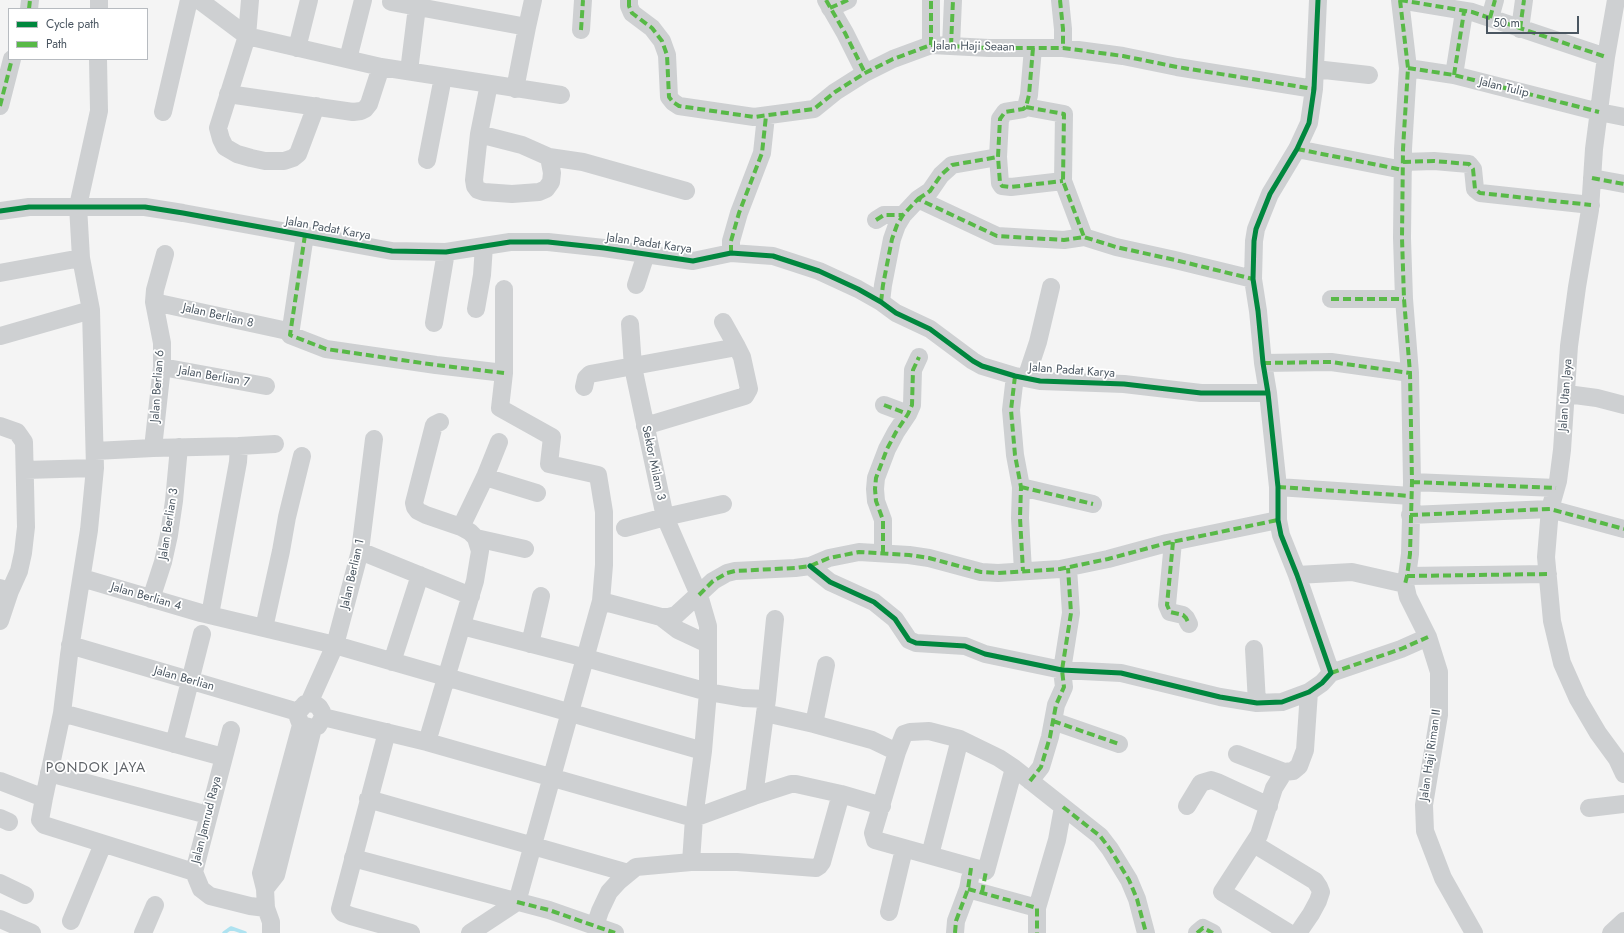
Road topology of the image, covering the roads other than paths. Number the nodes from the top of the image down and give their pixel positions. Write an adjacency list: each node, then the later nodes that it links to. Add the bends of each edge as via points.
1 (189, 0): 52 (street)
2 (199, 0): 26 (street)
3 (250, 0): 26 (street)
4 (309, 0): 29 (street)
5 (363, 0): 33 (street)
6 (533, 0): 23 (street)
7 (583, 0): 25 (street)
8 (629, 0): 54 (street, Jalan Haji Seaan, via 632,13 652,28 662,42 667,55 669,97 673,102 679,106 754,117)
9 (848, 0): 19 (street)
10 (931, 0): 27 (street)
11 (953, 0): 28 (street)
12 (1060, 0): 31 (street)
13 (1318, 0): 38 (street)
14 (1400, 0): 21 (street); 37 (street)
15 (1495, 0): 22 (street)
16 (1524, 0): 24 (street)
17 (1616, 0): 32 (street, Jalan Utan Jaya)
18 (391, 2): 20 (street)
19 (828, 4): 40 (street)
20 (417, 8): 23 (street); 39 (street)
21 (1464, 12): 22 (street); 42 (street)
22 (1490, 18): 24 (street)
23 (527, 27): 45 (street)
24 (1520, 28): 32 (street)
25 (581, 30)
26 (247, 36): 29 (street); 47 (street)
27 (931, 45): 28 (street, Jalan Haji Seaan); 40 (street, Jalan Haji Seaan, via 893,58)
28 (951, 46): 30 (street, Jalan Haji Seaan)
29 (297, 48): 33 (street)
30 (1033, 48): 31 (street, Jalan Haji Seaan); 51 (street)
31 (1063, 48): 46 (street, Jalan Haji Seaan)
32 (1606, 57): 53 (street, Jalan Utan Jaya)
33 (348, 59): 36 (street)
34 (12, 60): 49 (street)
35 (98, 60): 68 (street, via 99,111)
36 (381, 67): 39 (street); 50 (street, via 365,109 353,112)
37 (1408, 68): 42 (street, Jalan Tulip); 61 (street)
38 (1315, 69): 41 (street); 46 (street)
39 (409, 71): 43 (street)
40 (865, 73): 54 (street, Jalan Haji Seaan, via 814,109)
41 (1369, 75)
42 (1454, 75): 53 (street, Jalan Tulip)
43 (443, 77): 44 (street); 60 (street)
44 (489, 84): 45 (street); 56 (street)
45 (515, 89): 48 (street)
46 (1314, 89): 57 (street, via 1309,123)
47 (228, 94): 50 (street); 50 (street, via 218,128 225,147 237,154 265,161 284,160 298,154)
48 (561, 95)
49 (0, 106)
50 (316, 106)
51 (1026, 107): 59 (street, via 1002,115 999,124); 63 (street, via 1064,114)
52 (163, 112)
53 (1599, 112): 55 (street, Jalan Tulip); 62 (street, Jalan Utan Jaya)
54 (766, 116): 76 (street, via 762,153 739,212 731,241)
55 (1624, 117)
56 (479, 134): 58 (street, via 522,145); 58 (street, via 475,186 484,192 520,194 546,189 552,173)
57 (1297, 149): 61 (street); 81 (street, via 1270,194 1256,229)
58 (549, 156): 65 (street, via 583,162)
59 (998, 157): 63 (street, via 1002,186); 66 (street, via 952,165 940,175 930,191)
60 (427, 160)
61 (1403, 166): 67 (street, via 1434,161 1469,164 1473,169 1475,189 1480,193); 86 (street)
62 (1592, 178): 64 (street); 67 (street, Jalan Utan Jaya)
63 (1063, 180): 73 (street)
64 (1624, 184)
65 (686, 191)
66 (918, 199): 70 (street); 73 (street, via 997,236 1064,240)
67 (1590, 205): 107 (street, Jalan Utan Jaya, via 1576,287 1569,346)
68 (78, 206): 69 (street, Jalan Padat Karya, via 29,207); 72 (street, Jalan Padat Karya, via 145,208); 79 (street)
69 (0, 211)
70 (903, 215): 71 (street, via 884,215); 88 (street, via 892,239)
71 (876, 220)
72 (305, 235): 75 (street, Jalan Padat Karya, via 392,251); 101 (street, via 290,334 326,349)
73 (1084, 237): 81 (street)
74 (484, 246): 75 (street, Jalan Padat Karya); 78 (street, Jalan Padat Karya, via 510,242 548,242); 89 (street)
75 (446, 252): 92 (street)
76 (731, 253): 78 (street, Jalan Padat Karya, via 693,261); 88 (street, Jalan Padat Karya, via 773,256 819,271)
77 (165, 254): 87 (street, Jalan Berlian 6)
78 (646, 254): 82 (street)
79 (81, 258): 80 (street); 90 (street)
80 (0, 273)
81 (1253, 280): 98 (street)
82 (636, 285)
83 (1051, 287): 103 (street, via 1038,342)
84 (504, 289): 101 (street)
85 (1331, 299): 86 (street)
86 (1404, 299): 102 (street)
87 (154, 302): 94 (street, Jalan Berlian 8); 99 (street, Jalan Berlian 6, via 162,343)
88 (881, 302): 103 (street, Jalan Padat Karya, via 896,313 930,329 982,366)
89 (476, 309)
90 (91, 310): 95 (street); 121 (street)
91 (723, 322): 96 (street)
92 (434, 324)
93 (630, 324): 100 (street, Sektor Milam 3)
94 (283, 330)
95 (0, 336)
96 (737, 347): 100 (street); 113 (street, via 742,357 749,389 745,396)
97 (920, 357): 110 (street, via 913,370 913,394)
98 (1263, 363): 102 (street, via 1332,362); 106 (street)
99 (162, 367): 104 (street, Jalan Berlian 7); 119 (street, Jalan Berlian 6)
100 (633, 367): 105 (street, via 590,374); 113 (street, Sektor Milam 3)
101 (504, 373): 156 (street, via 500,408 552,437 549,464 598,475 604,512)
102 (1410, 373): 127 (street)
103 (1020, 377): 106 (street, Jalan Padat Karya, via 1040,381 1124,384 1201,393); 124 (street, via 1011,410)
104 (266, 386)
105 (584, 387)
106 (1268, 393): 125 (street)
107 (1567, 394): 109 (street); 126 (street, Jalan Utan Jaya)
108 (884, 404): 110 (street)
109 (1624, 404)
110 (908, 414): 142 (street, via 887,449 876,478 876,501 883,520)
111 (440, 422): 135 (street, via 434,425 414,503 418,511)
112 (0, 426): 122 (street, via 17,432 24,442)
113 (645, 426): 133 (street, Sektor Milam 3)
114 (374, 439): 141 (street, Jalan Berlian 1)
115 (499, 442): 123 (street)
116 (275, 444): 117 (street)
117 (239, 446): 118 (street); 157 (street)
118 (179, 447): 119 (street); 155 (street, Jalan Berlian 3, via 169,535)
119 (153, 448): 121 (street)
120 (302, 456): 163 (street)
121 (95, 460): 122 (street); 149 (street, via 90,530)
122 (25, 470): 151 (street, via 24,540 18,571)
123 (485, 477): 128 (street); 135 (street)
124 (1021, 487): 130 (street); 145 (street)
125 (1278, 487): 127 (street); 134 (street)
126 (1556, 488): 127 (street); 131 (street, Jalan Utan Jaya)
127 (1412, 489): 132 (street)
128 (537, 493)
129 (723, 504): 133 (street)
130 (1093, 504)
131 (1550, 509): 132 (street); 137 (street); 147 (street, Jalan Utan Jaya, via 1546,557)
132 (1410, 515): 150 (street)
133 (665, 517): 136 (street); 152 (street, Sektor Milam 3)
134 (1278, 520): 139 (street); 148 (street, via 1280,535)
135 (461, 526): 138 (street)
136 (625, 528)
137 (1624, 529)
138 (476, 538): 140 (street); 153 (street, via 480,559)
139 (1173, 542): 144 (street); 161 (street, via 1166,606 1170,612 1183,615)
140 (525, 549)
141 (360, 551): 146 (street); 169 (street, Jalan Berlian 1)
142 (882, 553): 143 (street, via 860,552 829,558); 145 (street, via 929,558 981,572)
143 (810, 566): 152 (street, via 727,573 713,581); 174 (street, via 830,582 874,602 895,619 910,640 916,643 965,646 985,654)
144 (1068, 568): 145 (street); 174 (street, via 1070,612)
145 (1023, 572)
146 (420, 574): 153 (street); 172 (street)
147 (1548, 574): 150 (street); 200 (street, Jalan Utan Jaya, via 1552,621 1564,669 1578,699)
148 (1297, 575): 150 (street, via 1352,572); 175 (street)
149 (82, 578): 155 (street, Jalan Berlian 4); 168 (street)
150 (1406, 580): 165 (street, Jalan Haji Riman II, via 1408,597)
151 (5, 589): 160 (street)
152 (699, 595): 158 (street, via 676,614); 167 (street, Sektor Milam 3, via 708,626)
153 (471, 596): 162 (street)
154 (541, 596): 166 (street)
155 (151, 599): 157 (street, Jalan Berlian 4)
156 (601, 601): 158 (street); 171 (street)
157 (210, 615): 163 (street, Jalan Berlian 4)
158 (661, 617): 167 (street, via 678,630)
159 (775, 619): 181 (street)
160 (0, 621)
161 (1189, 624)
162 (462, 626): 166 (street); 176 (street)
163 (264, 628): 169 (street, Jalan Berlian 4)
164 (202, 634): 177 (street)
165 (1428, 636): 175 (street, via 1401,649); 251 (street, Jalan Haji Riman II, via 1439,672 1439,715 1424,805 1425,831 1442,878)
166 (530, 644): 171 (street)
167 (708, 644): 178 (street, Sektor Milam 3)
168 (70, 645): 177 (street, Jalan Berlian); 183 (street)
169 (335, 645): 172 (street, Jalan Berlian 4); 184 (street, Jalan Berlian 1)
170 (1254, 649): 180 (street)
171 (586, 658): 178 (street); 182 (street)
172 (392, 662): 176 (street, Jalan Berlian 4)
173 (826, 665): 186 (street)
174 (1062, 670): 180 (street, via 1120,673 1220,697); 185 (street, via 1064,687 1056,705)
175 (1331, 673): 179 (street)
176 (447, 677): 182 (street, Jalan Berlian 4); 190 (street)
177 (190, 681): 184 (street, Jalan Berlian); 191 (street)
178 (708, 692): 181 (street, via 743,698); 193 (street, Sektor Milam 3)
179 (1309, 692): 180 (street, via 1282,702); 198 (street, via 1305,750 1299,766 1293,771)
180 (1257, 703)
181 (766, 706): 186 (street); 205 (street)
182 (570, 712): 193 (street, Jalan Berlian 4); 201 (street)
183 (62, 713): 191 (street); 199 (street)
184 (309, 717): 188 (street, Jalan Berlian); 231 (street, Jalan Berlian 1, via 276,876 265,889)
185 (1053, 721): 192 (street); 203 (street, via 1041,767)
186 (814, 724): 194 (street, via 872,740)
187 (231, 730): 196 (street, Jalan Jamrud Raya)
188 (386, 732): 190 (street, Jalan Berlian); 207 (street)
189 (960, 739): 194 (street, via 929,731 910,732 904,734); 197 (street); 220 (street)
190 (427, 742): 201 (street, Jalan Berlian)
191 (174, 744): 196 (street)
192 (1118, 744)
193 (703, 751): 215 (street, Sektor Milam 3)
194 (897, 752): 209 (street)
195 (1237, 754): 198 (street)
196 (223, 757): 214 (street, Jalan Jamrud Raya)
197 (1014, 768): 203 (street); 223 (street)
198 (1284, 772): 211 (street, via 1274,788)
199 (49, 773): 206 (street); 214 (street)
200 (1624, 774)
201 (551, 778): 215 (street, Jalan Berlian); 218 (street)
202 (0, 780): 206 (street)
203 (1030, 781): 212 (street)
204 (841, 794): 205 (street, via 791,784); 209 (street); 222 (street, via 822,862 816,868 737,862)
205 (754, 796): 215 (street)
206 (44, 798): 216 (street, via 40,820 44,825)
207 (368, 799): 218 (street); 221 (street)
208 (1624, 804): 213 (street)
209 (882, 806): 219 (street, via 873,833 875,840)
210 (1188, 806): 211 (street, via 1201,784 1211,780)
211 (1269, 806): 217 (street)
212 (1063, 807): 232 (street, via 1057,840); 246 (street, via 1100,836 1110,850 1129,880)
213 (1589, 808)
214 (208, 815): 224 (street, Jalan Jamrud Raya)
215 (694, 818): 222 (street, Sektor Milam 3)
216 (103, 844): 224 (street); 235 (street)
217 (1254, 844): 249 (street, via 1222,892); 250 (street, via 1314,881 1319,887 1321,892 1318,901)
218 (532, 845): 225 (street); 229 (street)
219 (904, 849): 220 (street); 233 (street)
220 (930, 855): 223 (street)
221 (353, 858): 229 (street); 241 (street, via 341,903 340,909 343,913)
222 (691, 862): 225 (street, via 636,867)
223 (978, 870): 227 (street)
224 (194, 872): 231 (street, Jalan Jamrud Raya, via 201,889 210,896)
225 (628, 873): 237 (street, via 609,892)
226 (0, 883): 228 (street)
227 (975, 891): 232 (street); 244 (street, via 956,921)
228 (25, 895)
229 (517, 902): 237 (street); 242 (street)
230 (155, 905): 240 (street)
231 (266, 908): 238 (street)
232 (1037, 908): 245 (street)
233 (889, 912)
234 (0, 919): 239 (street)
235 (71, 921)
236 (1624, 921): 252 (street)
237 (595, 926): 243 (street)
238 (272, 932)
239 (32, 933)
240 (144, 933)
241 (410, 933)
242 (470, 933)
243 (615, 933)
244 (955, 933)
245 (1037, 933)
246 (1146, 933)
247 (1197, 933): 248 (street, via 1203,928)
248 (1214, 933)
249 (1289, 933)
250 (1298, 933)
251 (1474, 933)
252 (1612, 933)

